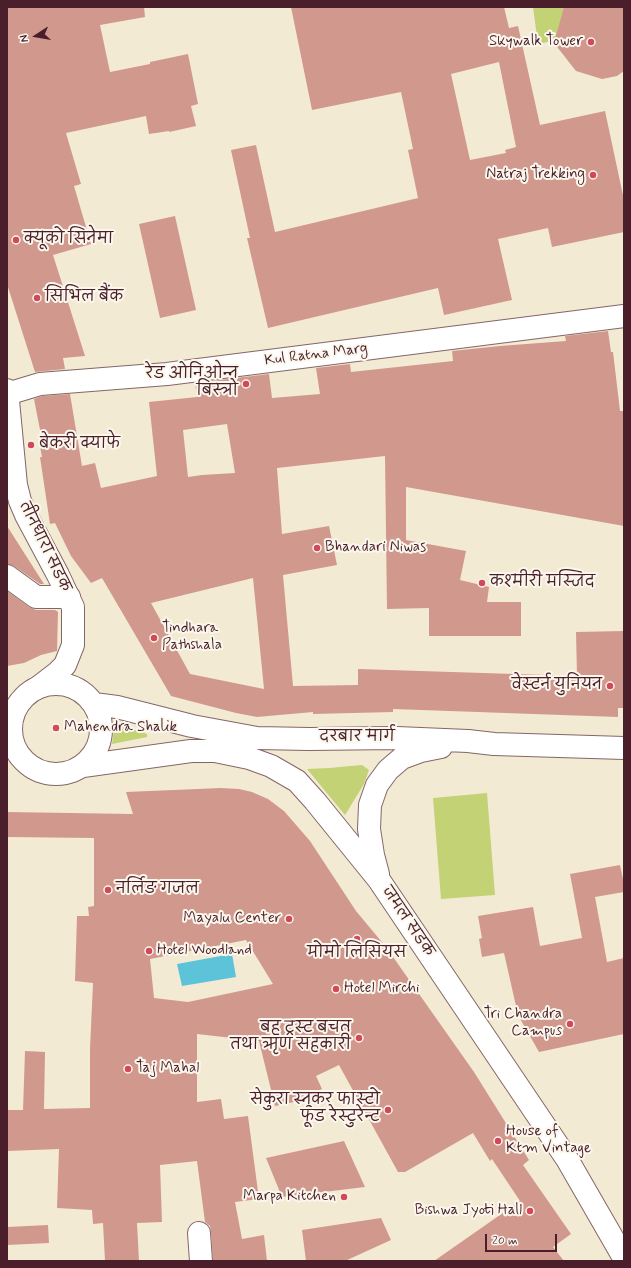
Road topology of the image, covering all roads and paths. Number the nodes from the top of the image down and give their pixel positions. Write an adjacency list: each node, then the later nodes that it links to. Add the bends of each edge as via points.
1 (624, 316): 2 (main road, Kul Ratna Marg, via 166,374 40,384)
2 (7, 393): 4 (main road, तीनधारा सडक, via 16,485 20,501)
3 (7, 576): 4 (main road, via 36,598)
4 (71, 602): 5 (main road, via 73,645 65,665)
5 (40, 686): 6 (main road); 7 (main road, via 64,684 76,688)
6 (14, 701): 10 (main road, via 11,739 17,752)
7 (94, 704): 8 (main road, दरबार मार्ग, via 257,738); 11 (main road, via 100,717 99,744)
8 (468, 741): 9 (main road, दरबार मार्ग); 12 (main road, via 421,751 402,758 388,770 377,785 370,805 369,829 372,855)
9 (624, 748)
10 (17, 761): 11 (main road, via 48,774 72,772)
11 (82, 766): 12 (main road, जमल सडक, via 191,751 215,751 271,766 297,781 316,801)
12 (379, 880): 14 (main road, जमल सडक, via 567,1159)
13 (199, 1233): 15 (main road)
14 (624, 1258)
15 (201, 1261)

